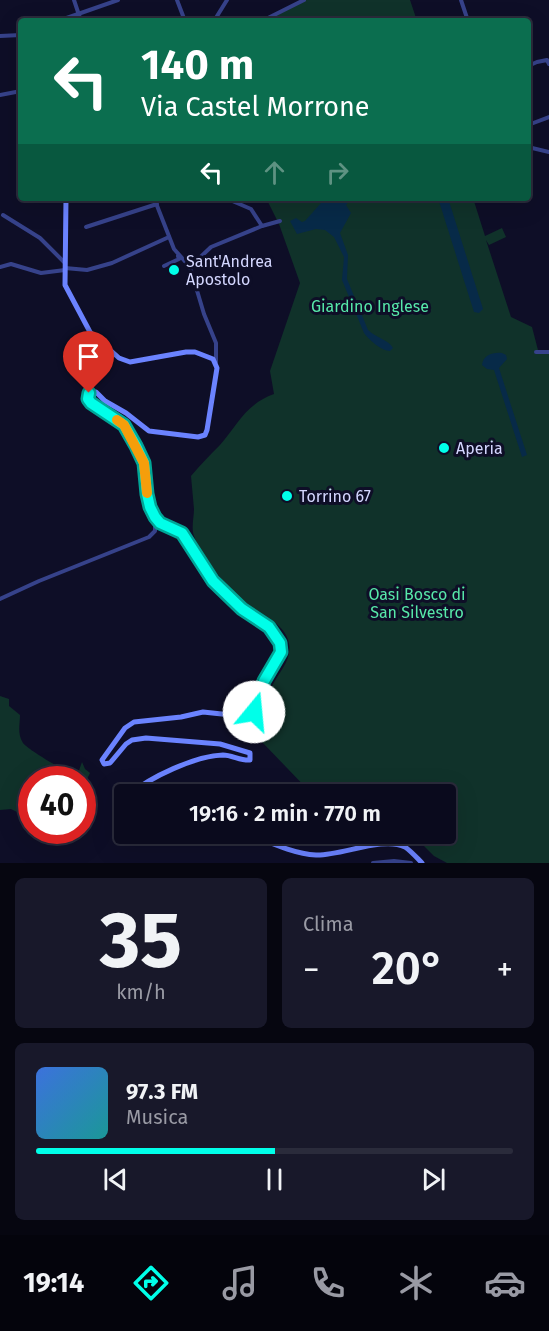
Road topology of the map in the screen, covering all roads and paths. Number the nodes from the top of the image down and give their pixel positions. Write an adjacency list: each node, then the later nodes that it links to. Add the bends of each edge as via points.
1 (74, 0): 7 (street)
2 (118, 0): 7 (street)
3 (177, 0): 10 (street)
4 (228, 0): 11 (street)
5 (304, 0): 12 (street)
6 (461, 0): 13 (street)
7 (78, 13): 8 (street); 9 (street)
8 (66, 18)
9 (80, 18)
10 (184, 18)
11 (216, 18)
12 (268, 18)
13 (467, 18)
14 (18, 35): 15 (street)
15 (0, 36)
16 (549, 64): 17 (street, via 547,60)
17 (531, 65)
18 (18, 92): 19 (street)
19 (0, 95)
20 (549, 117): 21 (street)
21 (531, 124)
22 (531, 148): 23 (street)
23 (549, 152)
24 (66, 201): 36 (street)
25 (156, 201): 27 (street)
26 (234, 201): 31 (street, via 251,209)
27 (157, 204): 30 (street); 32 (street)
28 (3, 215): 36 (street, via 40,237)
29 (280, 221): 31 (street)
30 (86, 226)
31 (262, 226): 37 (street, via 212,247)
32 (169, 237): 33 (street); 36 (street, via 112,263 87,270)
33 (176, 253): 34 (street, via 179,259); 37 (street)
34 (164, 266)
35 (0, 267): 36 (street, via 11,264 41,273)
36 (65, 267): 40 (street, via 65,285 88,330 124,361 186,352 204,355)
37 (190, 267): 40 (street, via 214,335)
38 (536, 352): 39 (street)
39 (549, 352)
40 (216, 363): 41 (street, via 209,423 205,435 198,437 149,431 96,392 89,393 91,403 124,425 136,446 144,463 146,490)
41 (155, 517): 42 (street); 43 (street)
42 (172, 527): 43 (street); 45 (street, via 190,542 203,568 225,594 274,632 281,652 250,717 203,712 134,722 122,731 102,760 104,764 110,763 126,744 146,738 220,744 250,753 250,759 215,756 159,774)
43 (155, 531): 44 (street, via 149,537)
44 (0, 599)
45 (145, 784)
46 (278, 844): 49 (street, via 317,855 396,845)
47 (373, 863): 48 (street)
48 (411, 863)
49 (423, 863)

